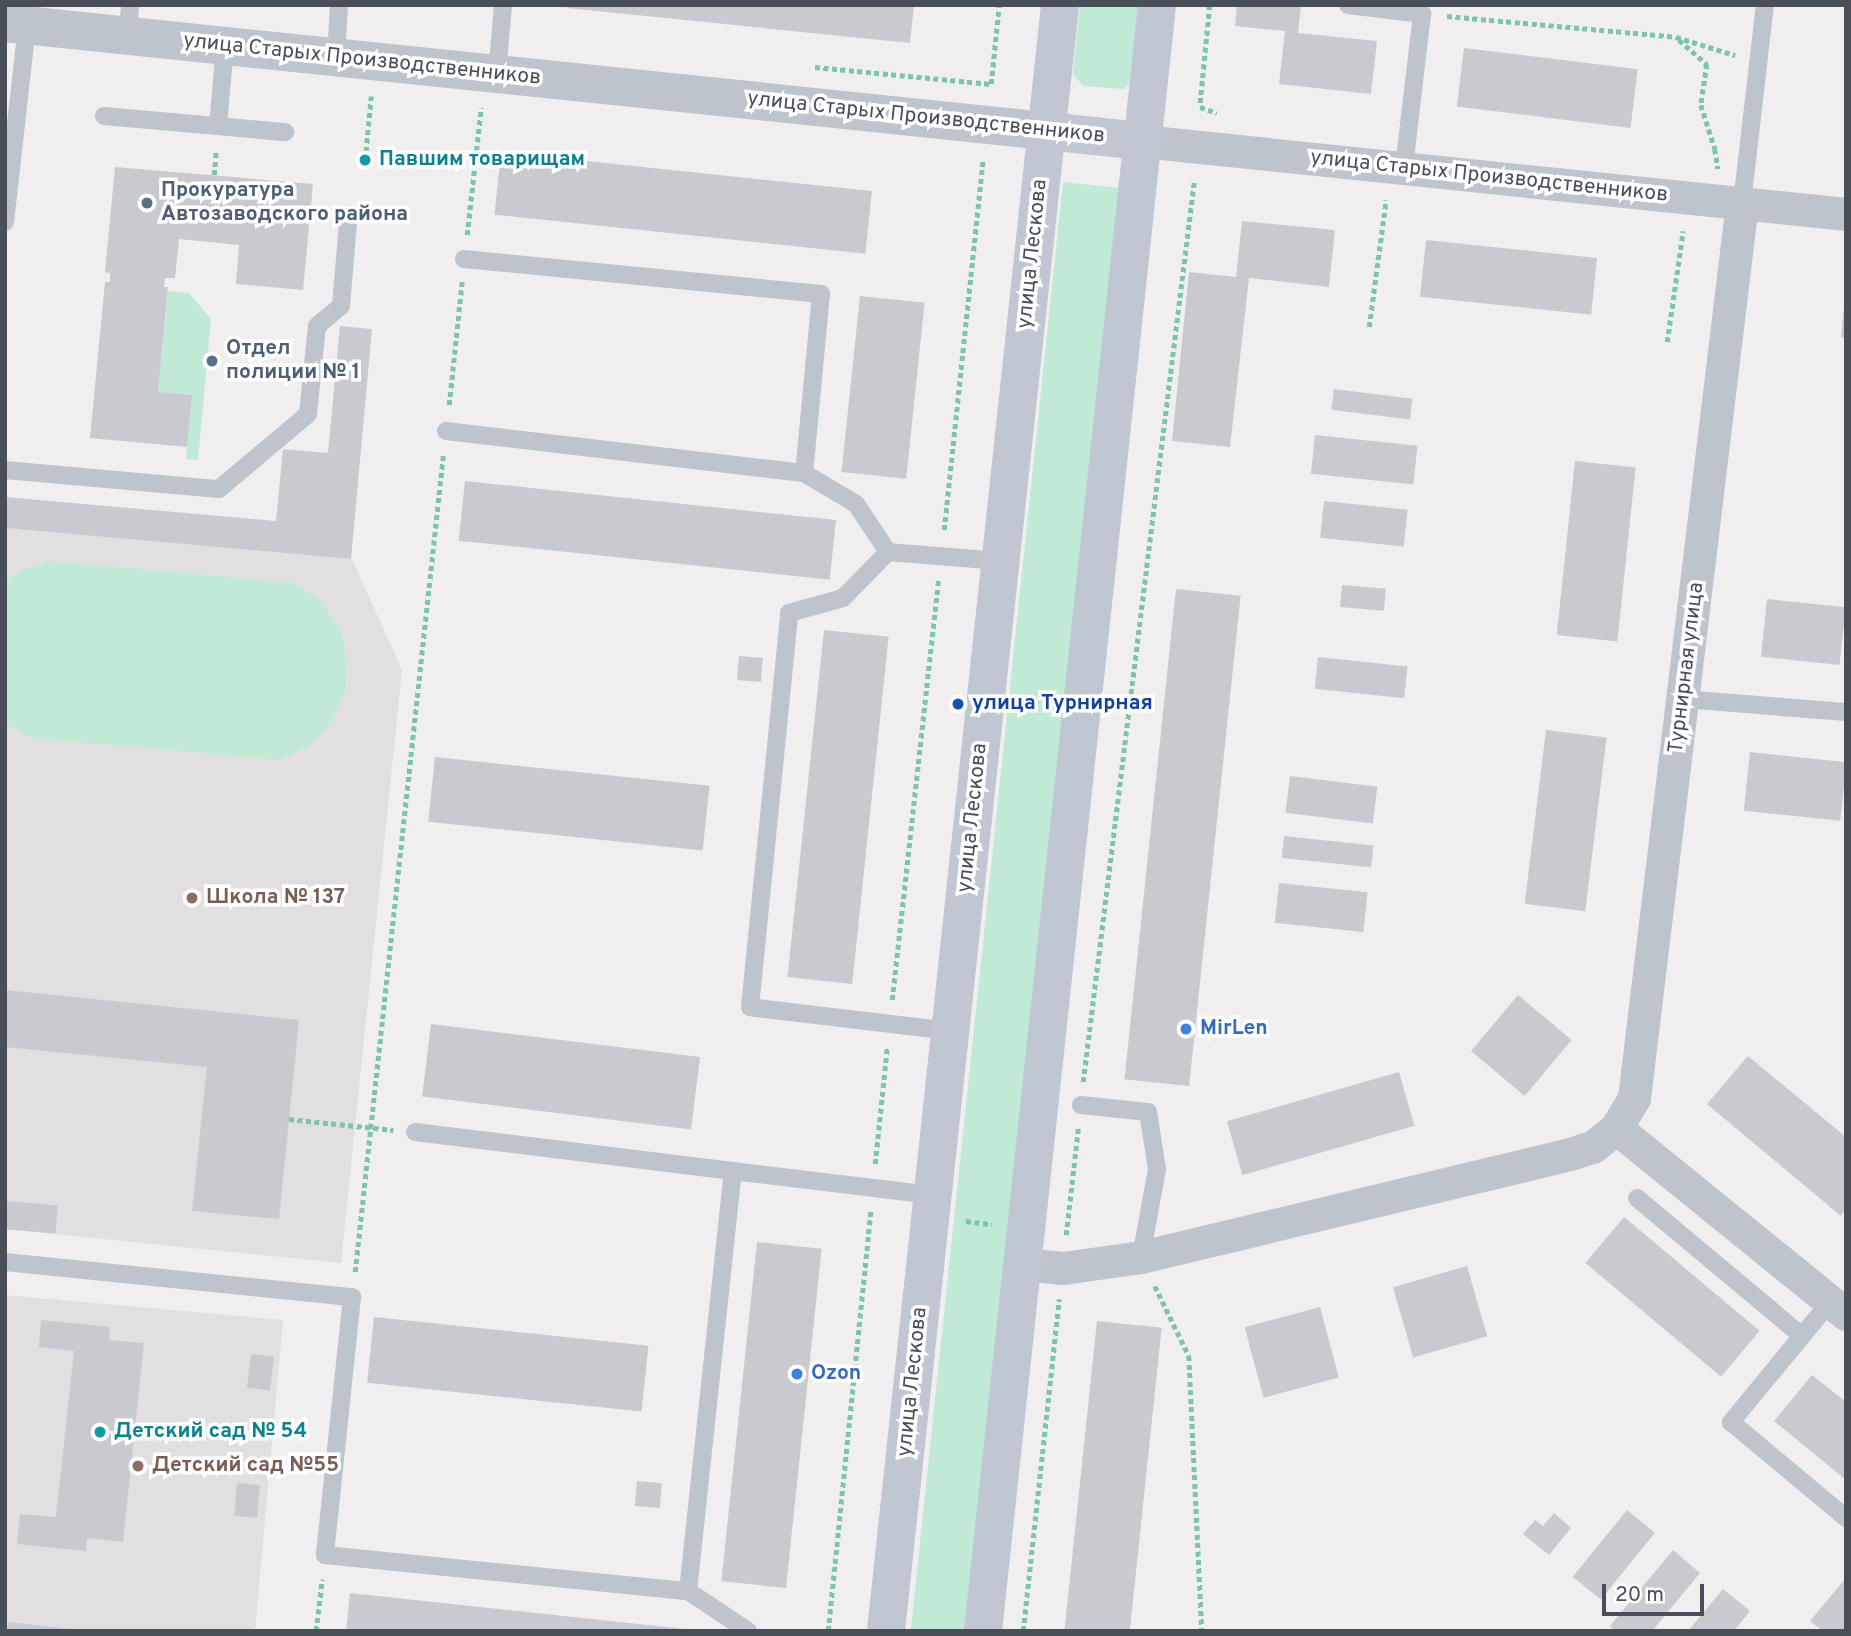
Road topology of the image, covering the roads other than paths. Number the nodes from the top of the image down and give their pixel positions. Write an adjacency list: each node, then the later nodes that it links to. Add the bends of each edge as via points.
1 (339, 5): 10 (lane)
2 (503, 5): 11 (lane)
3 (1060, 5): 14 (main road, улица Лескова)
4 (1157, 5): 16 (main road)
5 (1348, 5): 17 (lane, via 1422,14)
6 (1765, 5): 18 (lane)
7 (128, 21): 8 (street, улица Старых Производственников); 9 (street, улица Старых Производственников)
8 (16, 24): 20 (lane)
9 (226, 46): 10 (street, улица Старых Производственников); 13 (lane)
10 (336, 57): 11 (street, улица Старых Производственников)
11 (489, 87): 14 (street, улица Старых Производственников)
12 (104, 116): 13 (lane)
13 (218, 126): 15 (lane)
14 (1046, 131): 16 (main road, улица Старых Производственников); 27 (main road, улица Лескова)
15 (285, 132)
16 (1142, 141): 17 (street, улица Старых Производственников); 39 (main road)
17 (1404, 168): 18 (street, улица Старых Производственников)
18 (1732, 202): 19 (street, улица Старых Производственников); 28 (street, Турнирная улица)
19 (1846, 214)
20 (5, 222)
21 (348, 223): 24 (lane, via 341,306 317,326 309,414 219,489)
22 (464, 259): 25 (lane, via 821,294)
23 (446, 431): 25 (lane)
24 (5, 470)
25 (804, 473): 26 (lane, via 856,504)
26 (888, 552): 27 (lane); 30 (lane, via 843,598 789,613 750,1007)
27 (1000, 561): 30 (main road, улица Лескова)
28 (1683, 699): 29 (lane); 32 (street, Турнирная улица, via 1634,1098)
29 (1846, 712)
30 (950, 1031): 35 (main road, улица Лескова)
31 (1081, 1105): 37 (lane, via 1148,1112 1157,1169)
32 (1616, 1128): 37 (street, via 1594,1146 1570,1154); 40 (street)
33 (415, 1132): 34 (lane)
34 (733, 1171): 35 (lane); 43 (lane)
35 (932, 1195): 45 (main road, улица Лескова)
36 (1637, 1198): 41 (lane)
37 (1141, 1257): 39 (street, via 1063,1268)
38 (5, 1262): 43 (lane, via 352,1297 325,1555)
39 (1022, 1264): 46 (main road)
40 (1838, 1308): 41 (lane)
41 (1802, 1336): 42 (lane, via 1731,1422)
42 (1846, 1518)
43 (688, 1591): 44 (lane)
44 (748, 1631)
45 (886, 1631)
46 (984, 1631)

